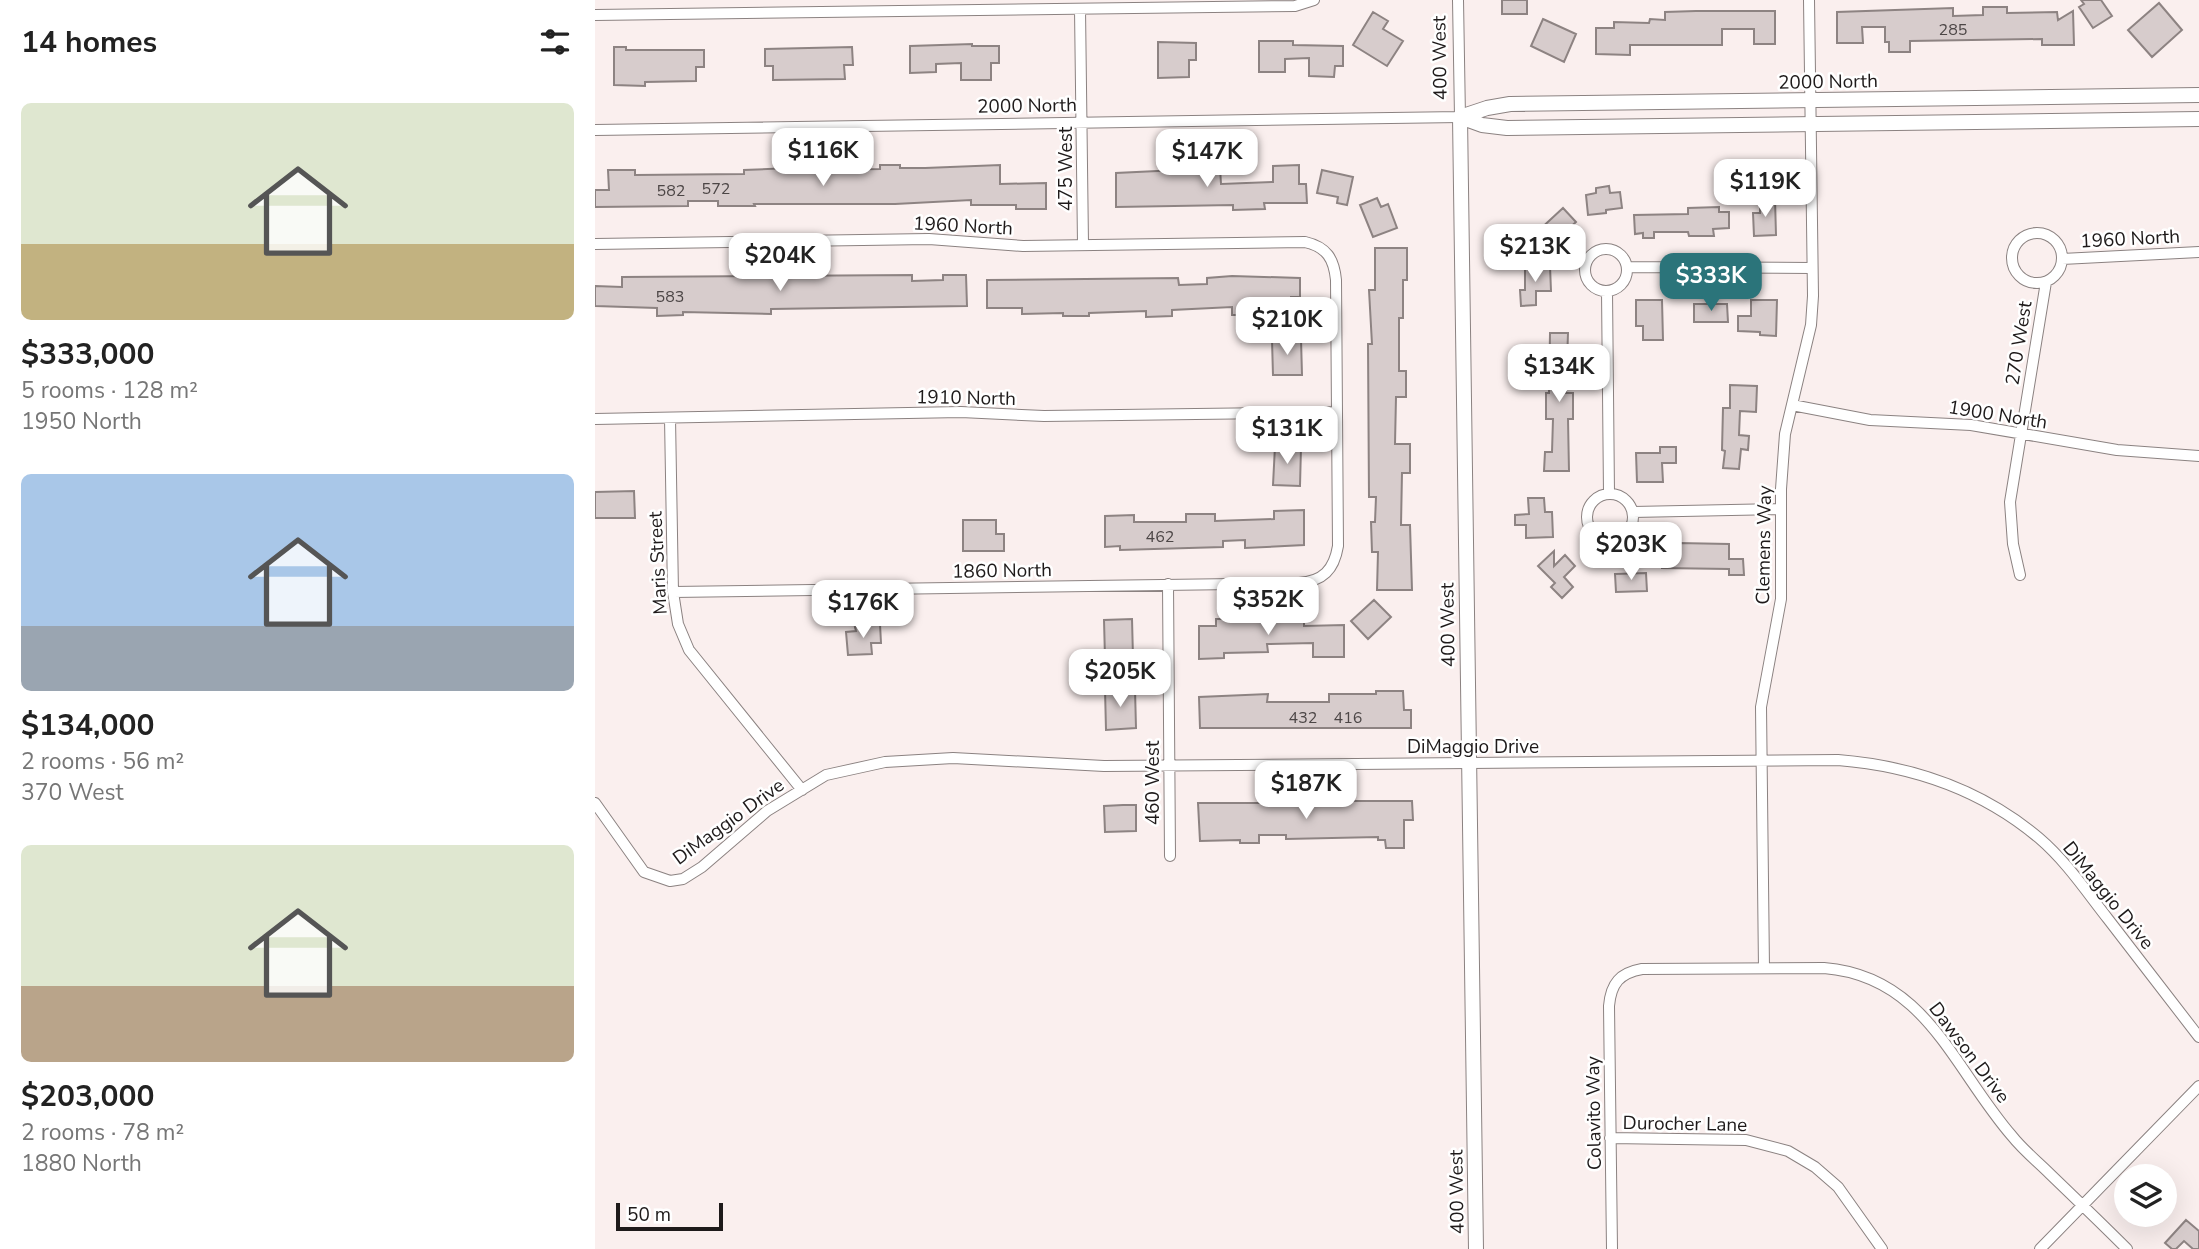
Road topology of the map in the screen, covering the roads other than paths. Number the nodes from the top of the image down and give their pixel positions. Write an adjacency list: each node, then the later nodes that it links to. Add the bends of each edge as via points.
1 (652, 0): 7 (street)
2 (1314, 0): 6 (street, via 1295,6)
3 (1458, 0): 11 (street, 400 West)
4 (1809, 0): 10 (street, Clemens Way)
5 (967, 5): 6 (street); 7 (street)
6 (1080, 9): 13 (street, 475 West)
7 (653, 14): 8 (street)
8 (595, 15)
9 (2199, 95): 10 (street, 2000 North)
10 (1809, 100): 11 (street, 2000 North, via 1510,104); 14 (street, Clemens Way)
11 (1459, 117): 13 (street, 2000 North); 14 (street, 2000 North, via 1507,128); 37 (street, 400 West)
12 (2199, 119): 14 (street, 2000 North)
13 (1082, 123): 15 (street, 2000 North); 17 (street, 475 West)
14 (1810, 124): 21 (street, Clemens Way)
15 (595, 130)
16 (595, 244): 17 (street, 1960 North, via 929,239 1023,246)
17 (1083, 244): 25 (street, 1960 North, via 1314,244 1335,266)
18 (2199, 252): 19 (street, 1960 North)
19 (2062, 259): 22 (street, via 2058,273); 22 (street, via 2058,244 2045,234 2029,234 2016,244 2011,259 2017,274 2030,283)
20 (1627, 267): 21 (street); 23 (street, via 1622,284); 23 (street, via 1614,250 1597,251 1588,258 1588,280)
21 (1812, 268): 24 (street, Clemens Way, via 1811,325)
22 (2046, 282): 28 (street, 270 West)
23 (1607, 291): 30 (street)
24 (1792, 405): 28 (street, 1900 North, via 1870,419 1971,425); 31 (street, Clemens Way, via 1783,447)
25 (1336, 412): 26 (street, 1910 North); 34 (street, 1860 North, via 1338,546 1328,572 1316,581 1299,583)
26 (670, 418): 27 (street, 1910 North); 35 (street, Maris Street)
27 (595, 419)
28 (2022, 434): 29 (street, 1900 North, via 2128,452); 33 (street, 270 West, via 2010,510)
29 (2199, 456)
30 (1609, 494): 32 (street, via 1626,501); 32 (street, via 1593,502 1587,514 1597,536 1620,538 1632,524)
31 (1781, 509): 32 (street); 36 (street, Clemens Way, via 1781,600 1761,707)
32 (1633, 512)
33 (2019, 575)
34 (1168, 584): 35 (street, 1860 North); 38 (street, 460 West)
35 (673, 592): 39 (street, Maris Street, via 678,624 689,650)
36 (1762, 761): 37 (street, DiMaggio Drive); 42 (street, Clemens Way); 44 (street, DiMaggio Drive, via 1838,760 1902,770 1945,783 2007,814 2070,870)
37 (1469, 764): 38 (street, DiMaggio Drive); 48 (street, 400 West)
38 (1170, 765): 39 (street, DiMaggio Drive, via 953,758 885,762 826,775); 41 (street, 460 West)
39 (802, 790): 40 (street, DiMaggio Drive, via 767,811 702,867 670,881 644,872)
40 (595, 803)
41 (1171, 856)
42 (1763, 968): 43 (street, Dawson Drive, via 1642,969); 47 (street, Dawson Drive, via 1839,969 1897,992 1922,1014 2012,1137)
43 (1618, 979): 46 (street, Colavito Way, via 1610,990 1609,1006)
44 (2199, 1037)
45 (2199, 1086): 47 (street)
46 (1611, 1139): 49 (street, Colavito Way); 50 (street, Durocher Lane, via 1746,1140 1789,1152 1838,1187)
47 (2083, 1206): 51 (street); 52 (street, Dawson Drive)
48 (1476, 1249)
49 (1612, 1249)
50 (1882, 1249)
51 (2041, 1249)
52 (2127, 1249)

